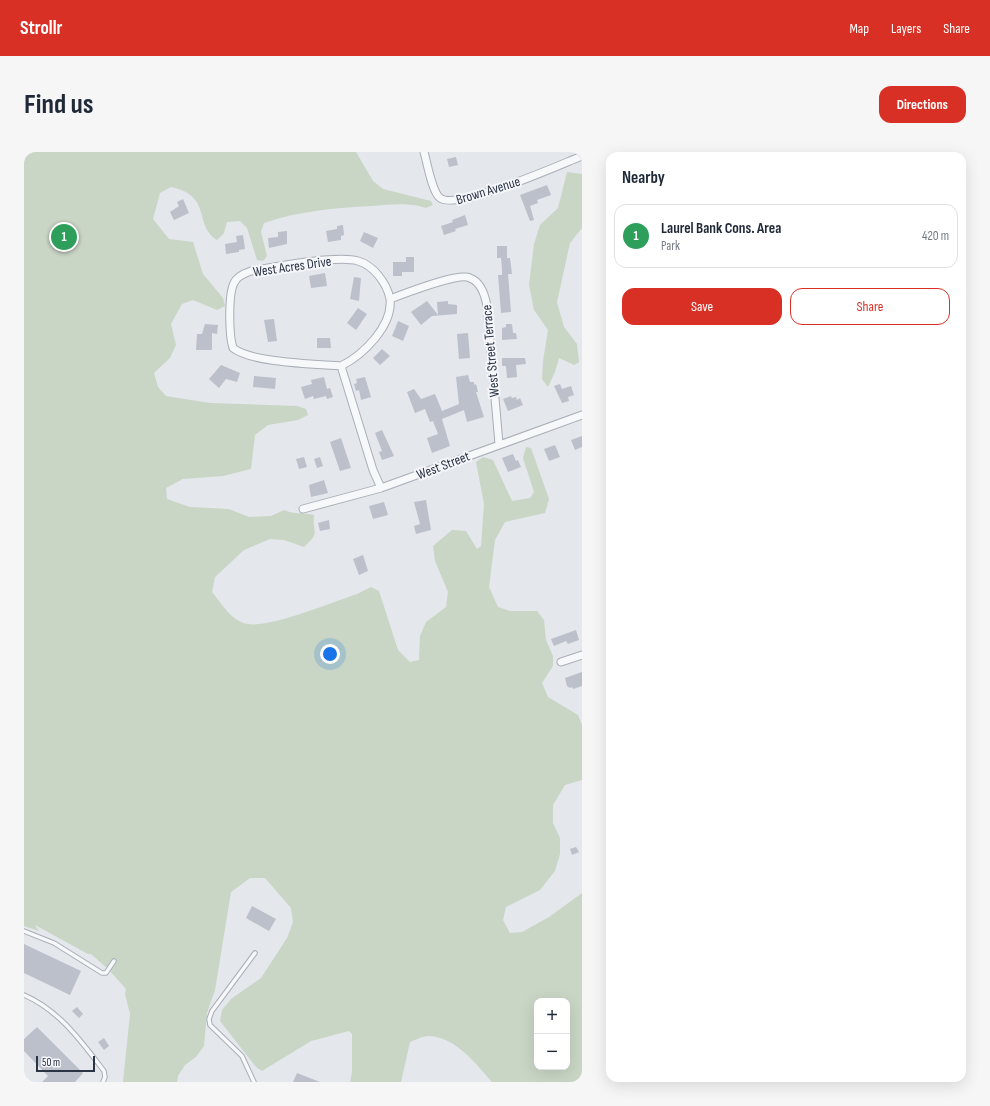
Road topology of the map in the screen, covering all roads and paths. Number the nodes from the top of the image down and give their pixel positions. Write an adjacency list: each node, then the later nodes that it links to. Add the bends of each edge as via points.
1 (424, 152): 2 (street, Brown Avenue, via 438,196 452,202 500,188)
2 (582, 156)
3 (390, 299): 4 (street, via 387,318 373,340 359,355); 4 (street, West Acres Drive, via 378,276 364,264 352,260 336,259 251,271 241,275 234,282 231,296 233,348 246,355 262,358); 6 (street, West Street Terrace, via 458,277 471,278 478,284 484,294 488,312)
4 (341, 366): 7 (street)
5 (582, 415): 6 (street, West Street)
6 (499, 444): 7 (street, West Street)
7 (381, 488): 8 (street, West Street)
8 (303, 510)
9 (582, 655): 10 (street)
10 (560, 662)
11 (24, 931): 13 (lane, via 54,943 102,973 106,973)
12 (255, 953): 16 (lane, via 209,1018 210,1025 242,1056)
13 (114, 961)
14 (24, 995): 15 (lane, via 44,1005 65,1024 104,1071)
15 (103, 1082)
16 (254, 1082)

